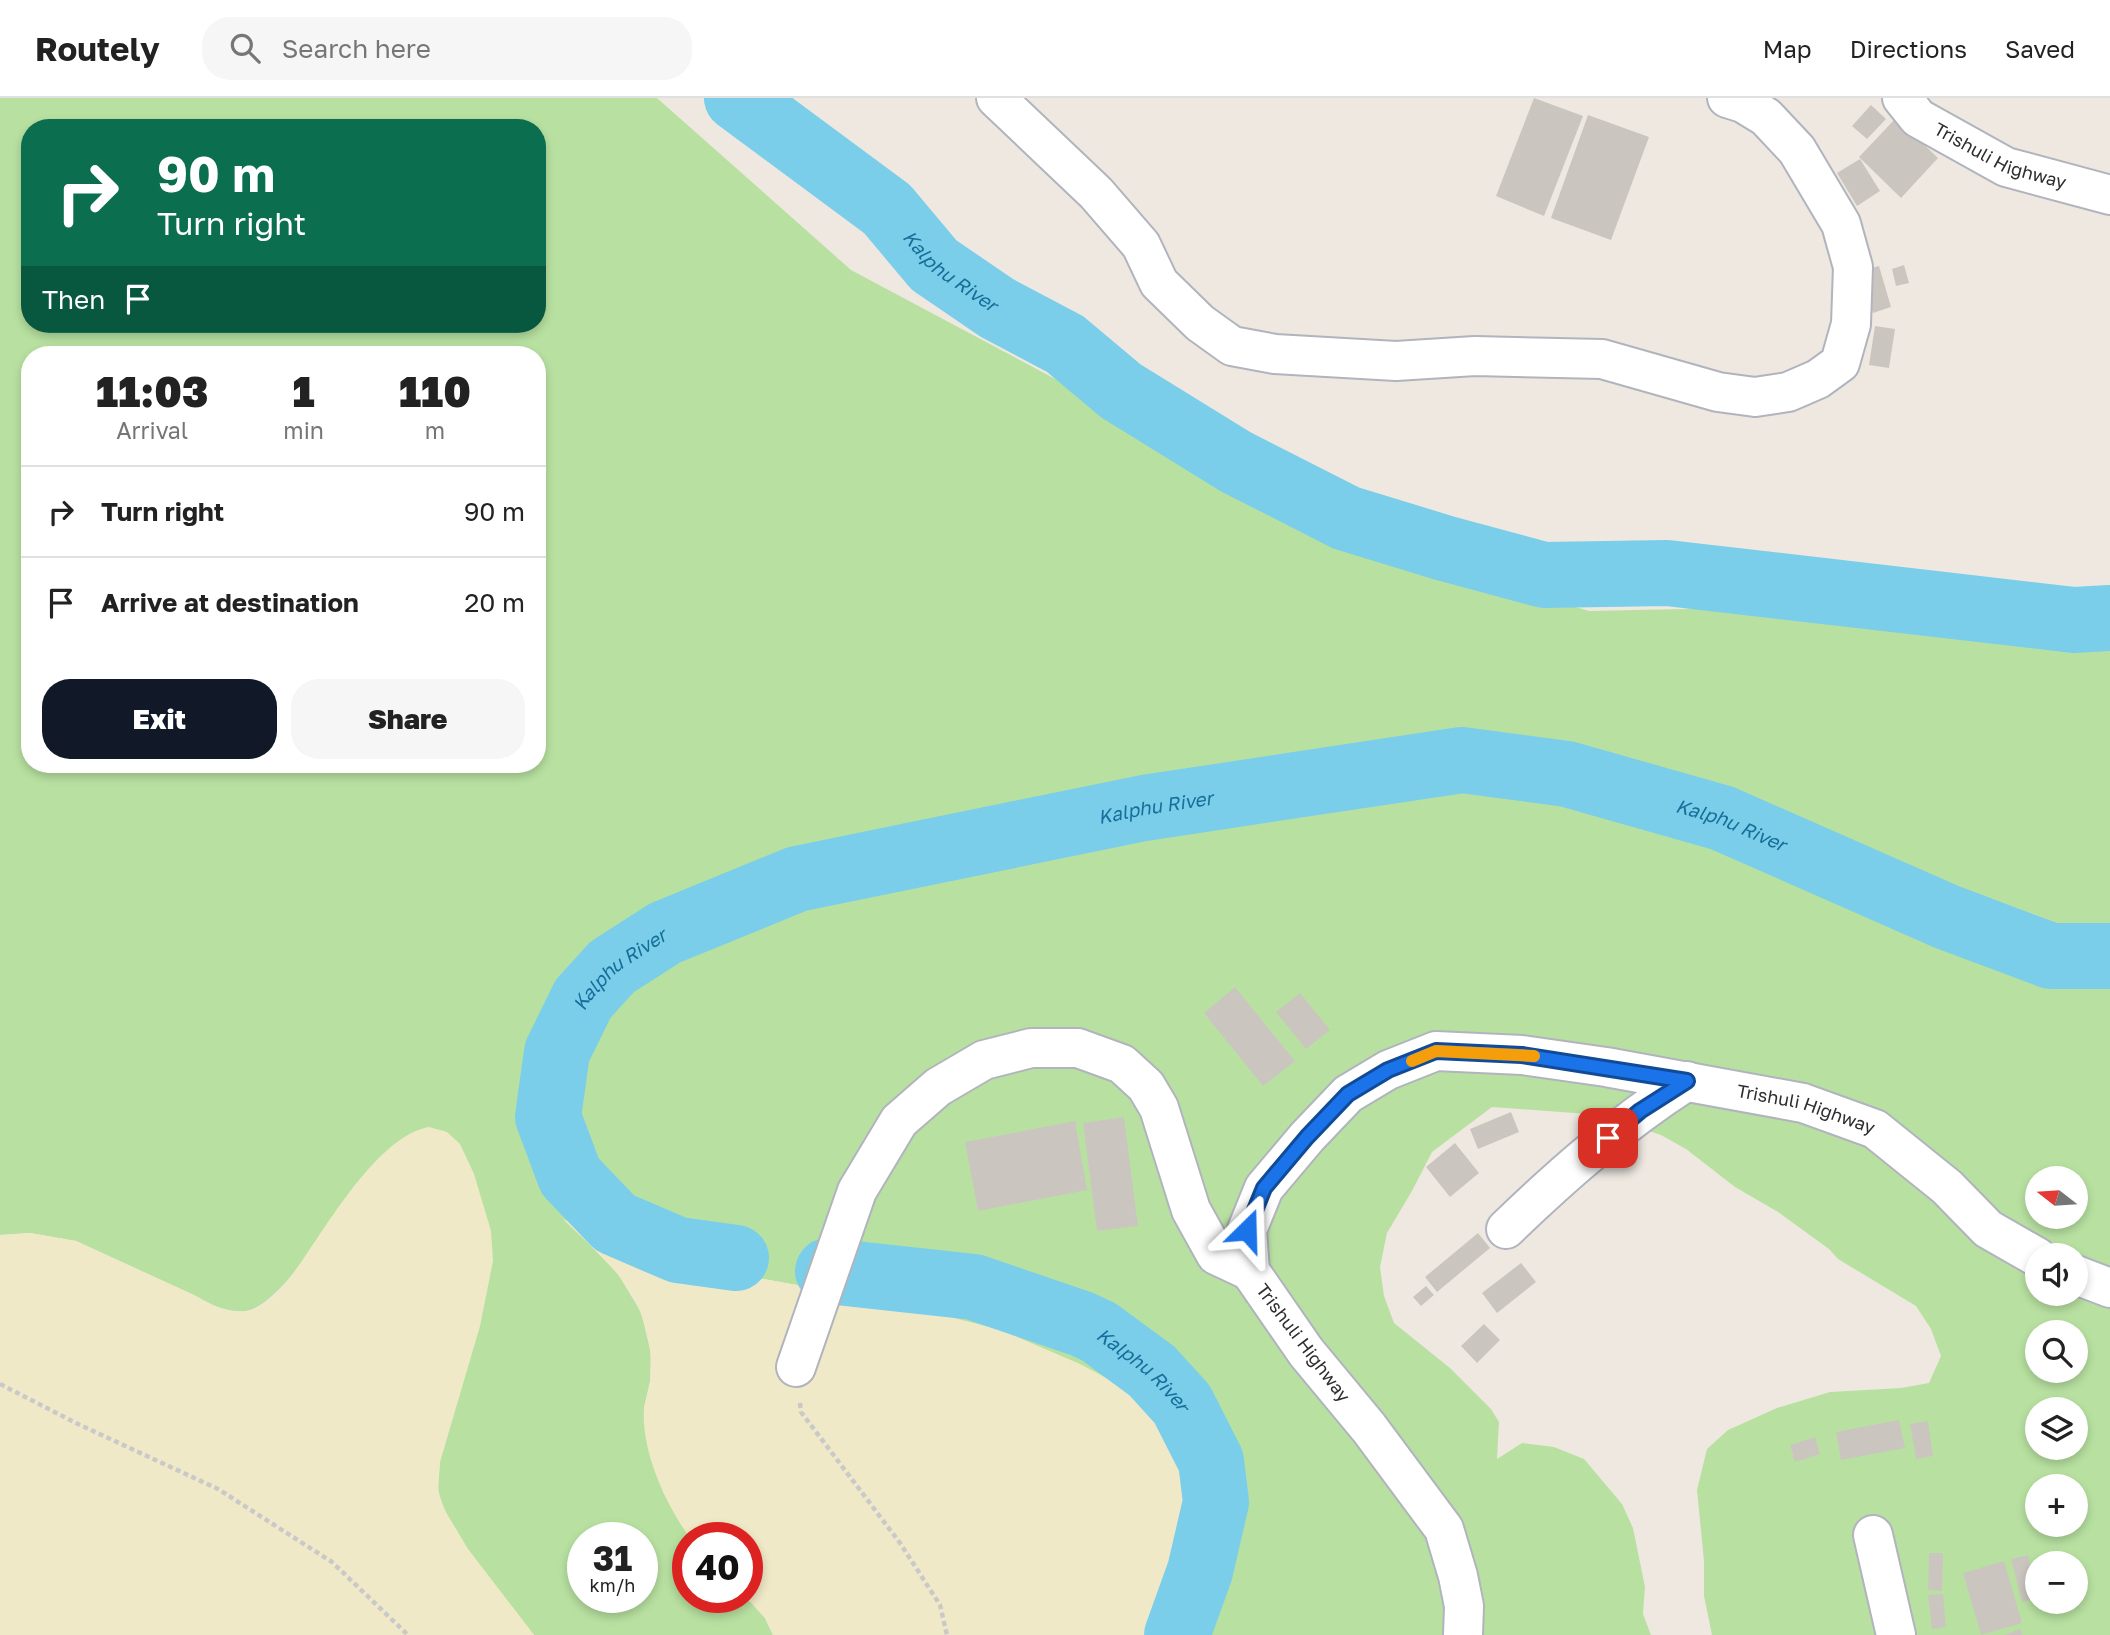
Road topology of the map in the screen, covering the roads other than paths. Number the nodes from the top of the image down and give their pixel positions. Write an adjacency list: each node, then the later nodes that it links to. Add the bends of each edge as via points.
1 (996, 98): 2 (street, via 1096,193 1141,245 1159,283 1232,346 1275,354 1396,361 1475,356 1602,359 1718,392 1755,397 1818,379 1840,363 1851,324 1853,267 1841,224 1797,150 1766,117)
2 (1727, 98)
3 (1902, 98): 4 (street, Trishuli Highway, via 1918,118 2006,167)
4 (2110, 195)
5 (1687, 1081): 6 (street, via 1640,1111); 7 (street, Trishuli Highway, via 1802,1102 1875,1129 1947,1186 1988,1229); 8 (street, Trishuli Highway, via 1522,1055 1436,1051 1388,1070 1348,1094 1264,1188 1247,1230)
6 (1506, 1229)
7 (2025, 1250)
8 (1250, 1271): 11 (street, via 1216,1255 1191,1210 1159,1108 1146,1086 1122,1064 1078,1048 1031,1048 984,1060 938,1087 899,1121 857,1191); 13 (street, Trishuli Highway, via 1444,1529 1464,1606)
9 (2088, 1280): 10 (street)
10 (2110, 1288)
11 (796, 1367)
12 (1873, 1535): 14 (street)
13 (1463, 1635)
14 (1896, 1635)

